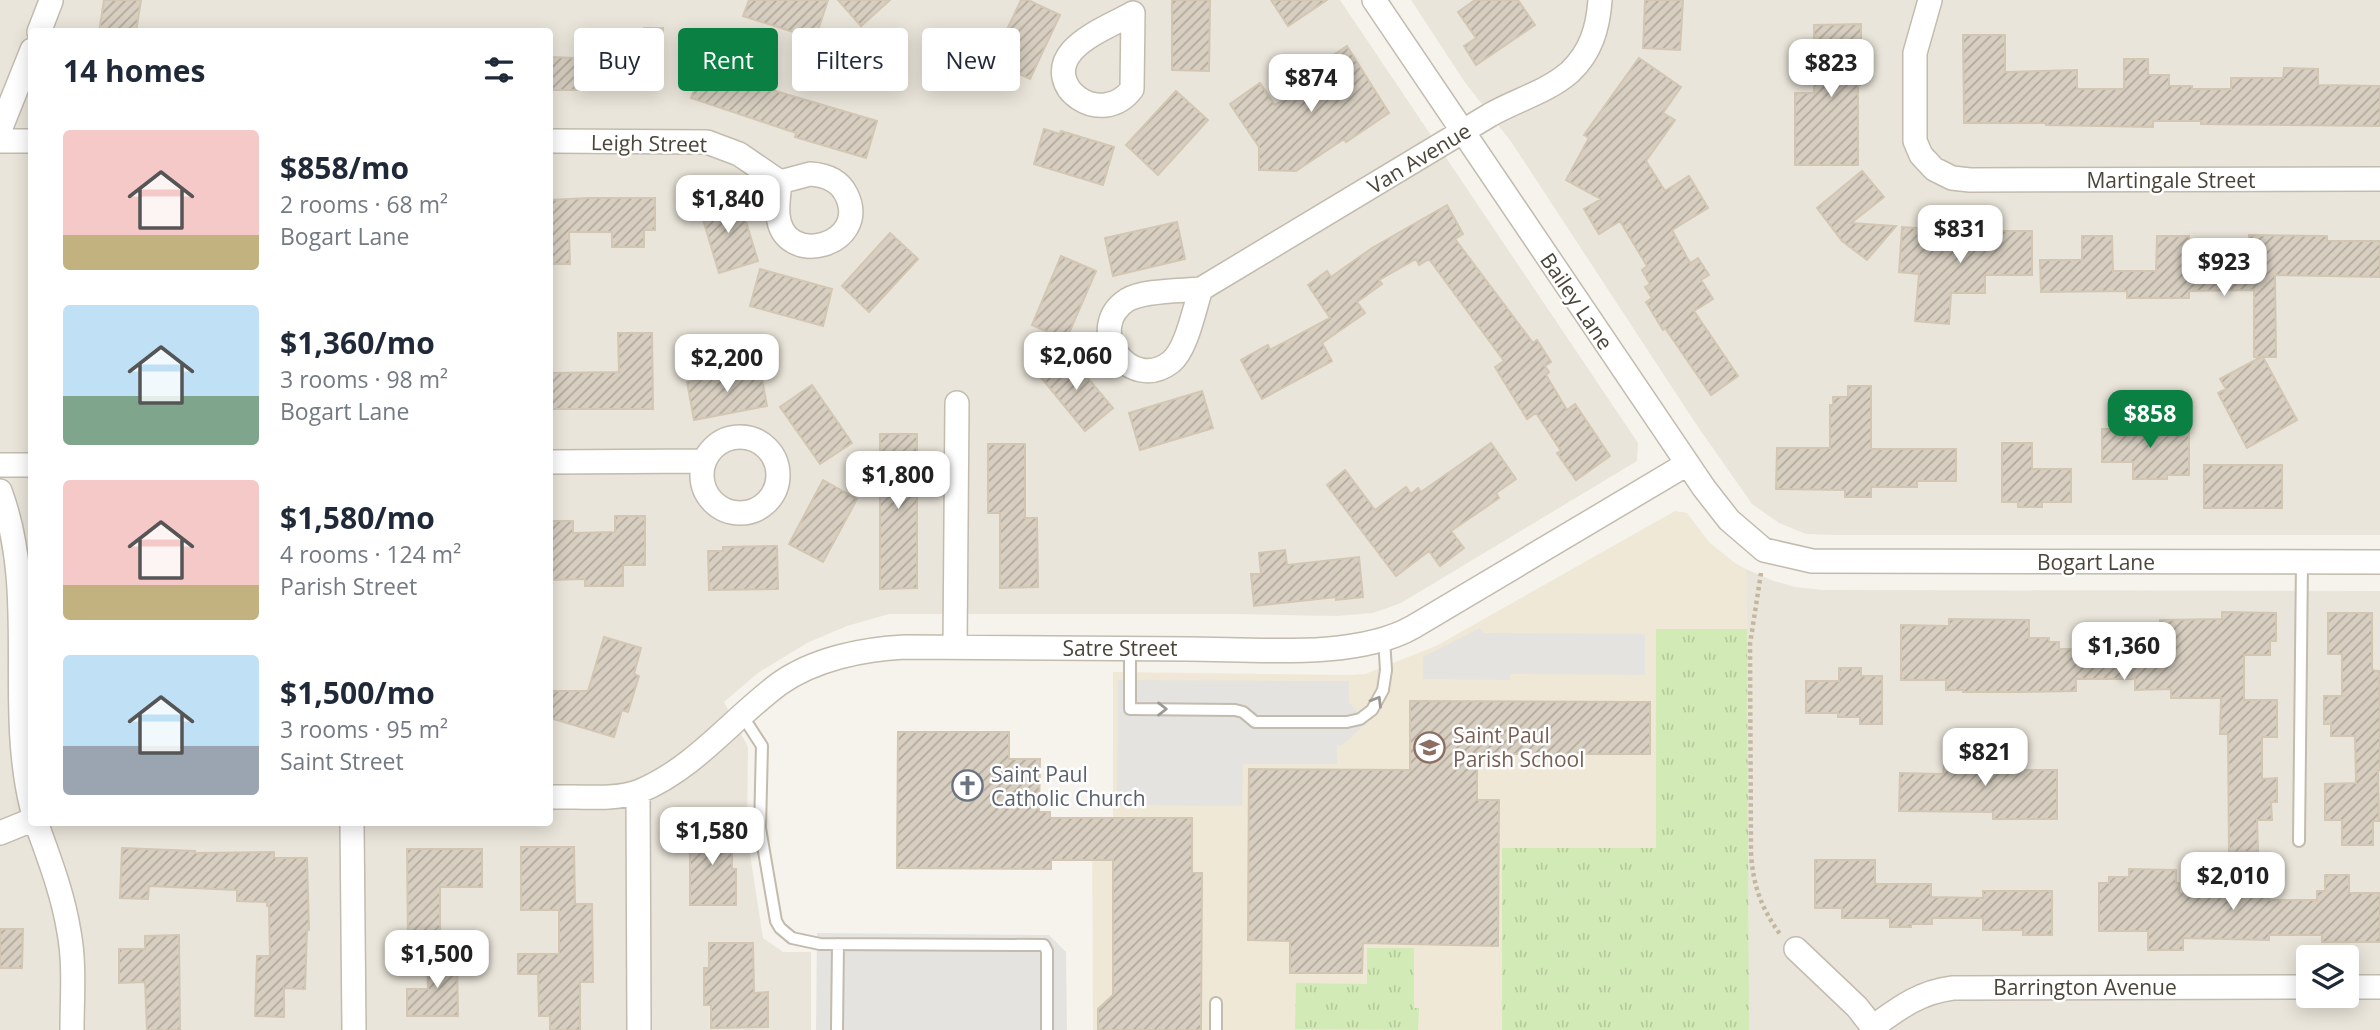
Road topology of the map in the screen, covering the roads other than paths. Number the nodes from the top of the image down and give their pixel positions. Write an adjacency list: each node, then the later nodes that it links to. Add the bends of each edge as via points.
1 (1374, 0): 8 (street, Bailey Lane)
2 (1600, 0): 8 (street, Van Avenue, via 1591,44 1572,70)
3 (1930, 0): 12 (street, Martingale Street, via 1915,53 1915,141 1943,175 1961,179)
4 (51, 1): 5 (street)
5 (41, 28)
6 (28, 60): 7 (street)
7 (0, 130)
8 (1463, 133): 14 (street, Van Avenue); 18 (street, Bailey Lane)
9 (0, 141): 10 (street)
10 (28, 141)
11 (553, 141): 13 (street, Leigh Street, via 707,142 739,154)
12 (2380, 179)
13 (780, 182)
14 (1201, 289)
15 (957, 403): 26 (street)
16 (703, 461): 17 (street)
17 (553, 462)
18 (1687, 464): 22 (street, Bailey Lane, via 1729,520 1764,550); 25 (street, Satre Street, via 1413,627)
19 (0, 465): 20 (street)
20 (28, 465)
21 (0, 491): 29 (street, via 15,544 21,746)
22 (1812, 561): 23 (street, Bogart Lane)
23 (2302, 562): 24 (street, Bogart Lane); 36 (lane)
24 (2380, 562)
25 (1384, 639): 27 (street, Satre Street, via 1330,648); 27 (lane, one-way to 25, via 1130,709 1235,710 1255,722 1347,722 1367,716 1379,701 1386,670)
26 (955, 647): 27 (street, Satre Street); 28 (street, Satre Street, via 890,648 834,659 796,673)
27 (1130, 648)
28 (742, 715): 30 (street, Satre Street, via 702,752); 37 (lane, via 762,746 761,833 776,921 792,938)
29 (28, 792)
30 (638, 792): 31 (street, Satre Street); 46 (street)
31 (553, 797)
32 (28, 823): 35 (street)
33 (36, 826): 44 (street, via 70,933)
34 (352, 826): 45 (street)
35 (0, 833)
36 (2299, 841)
37 (838, 944): 47 (lane); 48 (lane, via 1044,944)
38 (1796, 949): 43 (street)
39 (2296, 987): 43 (street, Barrington Avenue, via 1938,989 1912,999)
40 (2359, 987): 41 (street)
41 (2380, 987)
42 (1216, 1003): 49 (lane)
43 (1874, 1028)
44 (72, 1030)
45 (354, 1030)
46 (639, 1030)
47 (837, 1030)
48 (1047, 1030)
49 (1216, 1030)

